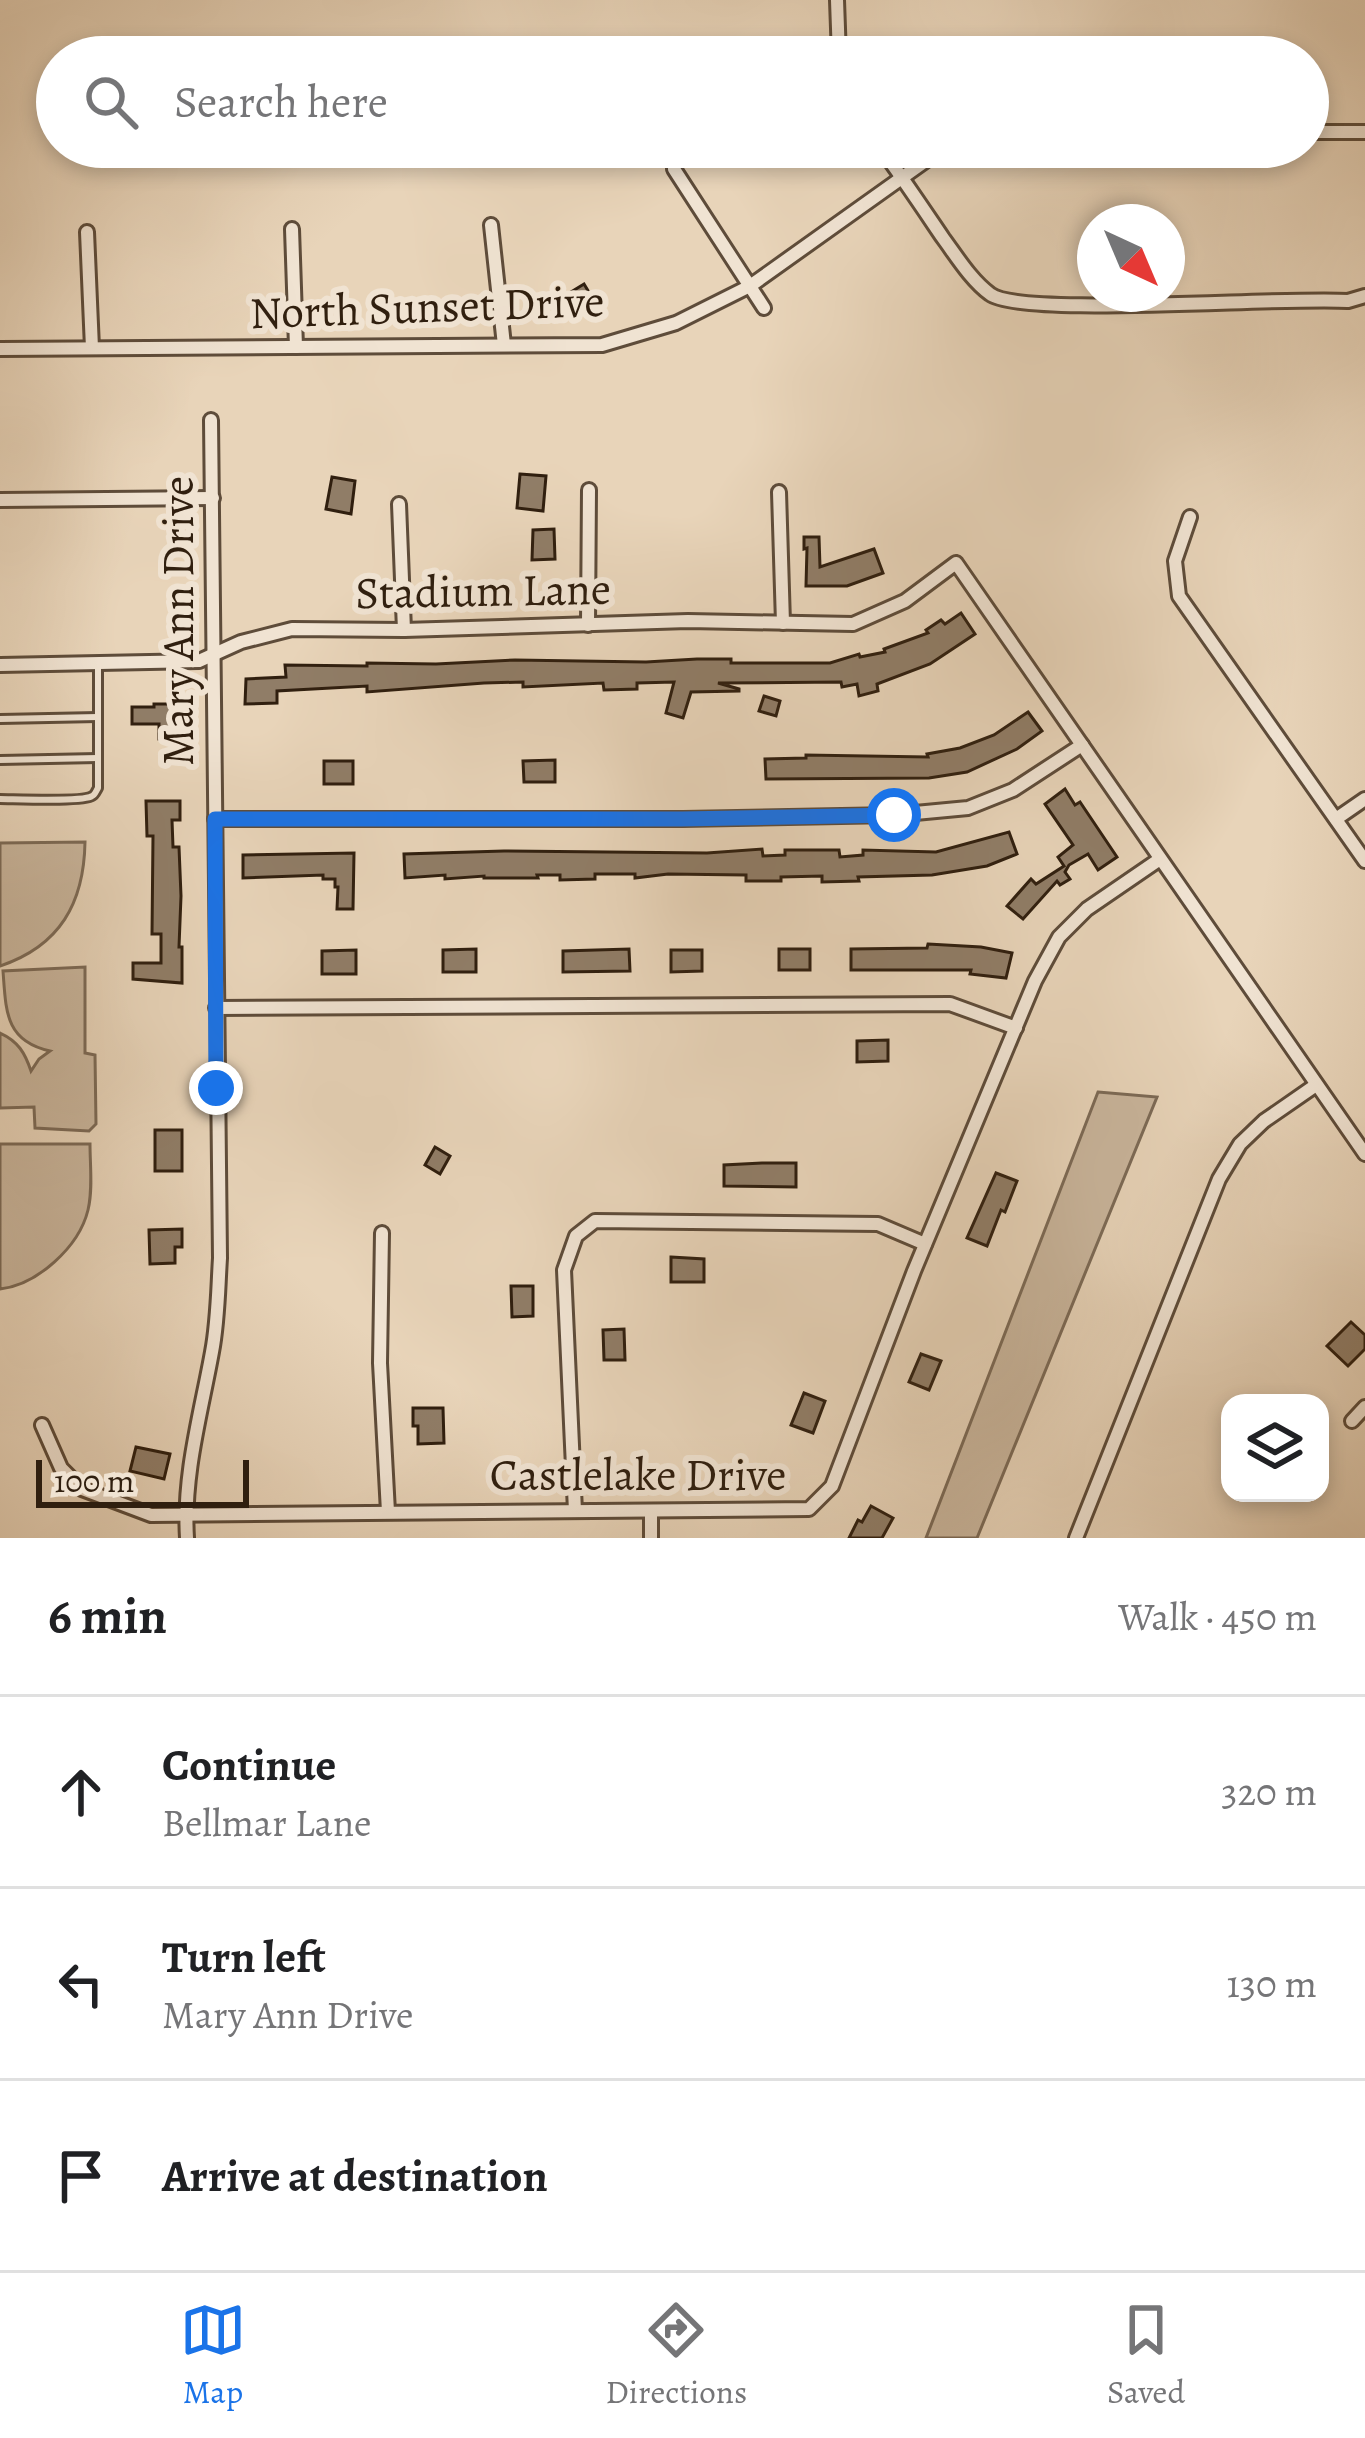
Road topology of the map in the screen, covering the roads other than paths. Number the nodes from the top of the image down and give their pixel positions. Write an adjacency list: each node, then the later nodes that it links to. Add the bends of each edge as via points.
1 (837, 0): 2 (street)
2 (838, 36)
3 (1329, 132): 4 (street)
4 (1365, 132)
5 (895, 168): 8 (street)
6 (914, 168): 8 (street, North Sunset Drive)
7 (674, 169): 12 (street)
8 (901, 177): 12 (street, North Sunset Drive); 13 (street, via 995,299 1132,304)
9 (491, 225): 15 (street)
10 (292, 229): 16 (street)
11 (87, 232): 17 (street)
12 (750, 286): 14 (street); 15 (street, North Sunset Drive, via 676,323 602,345)
13 (1365, 296)
14 (764, 308)
15 (504, 345): 16 (street, North Sunset Drive)
16 (296, 347): 17 (street, North Sunset Drive)
17 (92, 348): 18 (street, North Sunset Drive)
18 (0, 349)
19 (211, 420): 22 (street, Mary Ann Drive)
20 (589, 490): 27 (street)
21 (779, 491): 26 (street)
22 (213, 498): 23 (street); 29 (street, Mary Ann Drive)
23 (0, 500)
24 (399, 504): 28 (street)
25 (1190, 517): 40 (street, via 1175,562 1179,596)
26 (783, 623): 27 (street, Stadium Lane); 34 (street, Stadium Lane, via 853,624 905,602 956,563)
27 (588, 625): 28 (street, Stadium Lane)
28 (404, 630): 29 (street, Stadium Lane, via 292,629)
29 (214, 654): 30 (street, Stadium Lane); 39 (street, Mary Ann Drive)
30 (98, 664): 31 (street, Stadium Lane); 32 (lane)
31 (0, 665)
32 (98, 717): 33 (lane); 35 (lane)
33 (0, 719)
34 (1082, 746): 39 (street, via 968,808 912,813); 41 (street)
35 (98, 758): 36 (lane); 37 (lane, via 92,797)
36 (0, 760)
37 (0, 799)
38 (1365, 799): 40 (street)
39 (215, 819): 43 (street, Mary Ann Drive)
40 (1336, 819): 42 (street)
41 (1160, 859): 44 (street, Castlelake Drive, via 1059,937); 45 (street)
42 (1365, 861)
43 (216, 1008): 44 (street, via 950,1004); 54 (street, Mary Ann Drive, via 220,1258 214,1346)
44 (1016, 1028): 48 (street, Castlelake Drive)
45 (1316, 1085): 46 (street); 56 (street, via 1240,1144 1219,1179)
46 (1365, 1154)
47 (382, 1233): 55 (street)
48 (925, 1244): 52 (street, via 878,1224 595,1221 576,1236 564,1270); 53 (street, Castlelake Drive, via 820,1501 809,1509)
49 (1365, 1407): 50 (street)
50 (1352, 1421)
51 (43, 1425): 54 (street, Castlelake Drive, via 62,1468 82,1489 151,1515)
52 (575, 1511): 53 (street, Castlelake Drive); 55 (street, Castlelake Drive)
53 (650, 1511): 58 (street)
54 (185, 1512): 55 (street, Castlelake Drive); 57 (street, Mary Ann Drive)
55 (388, 1512)
56 (1081, 1536)
57 (187, 1538)
58 (651, 1538)

